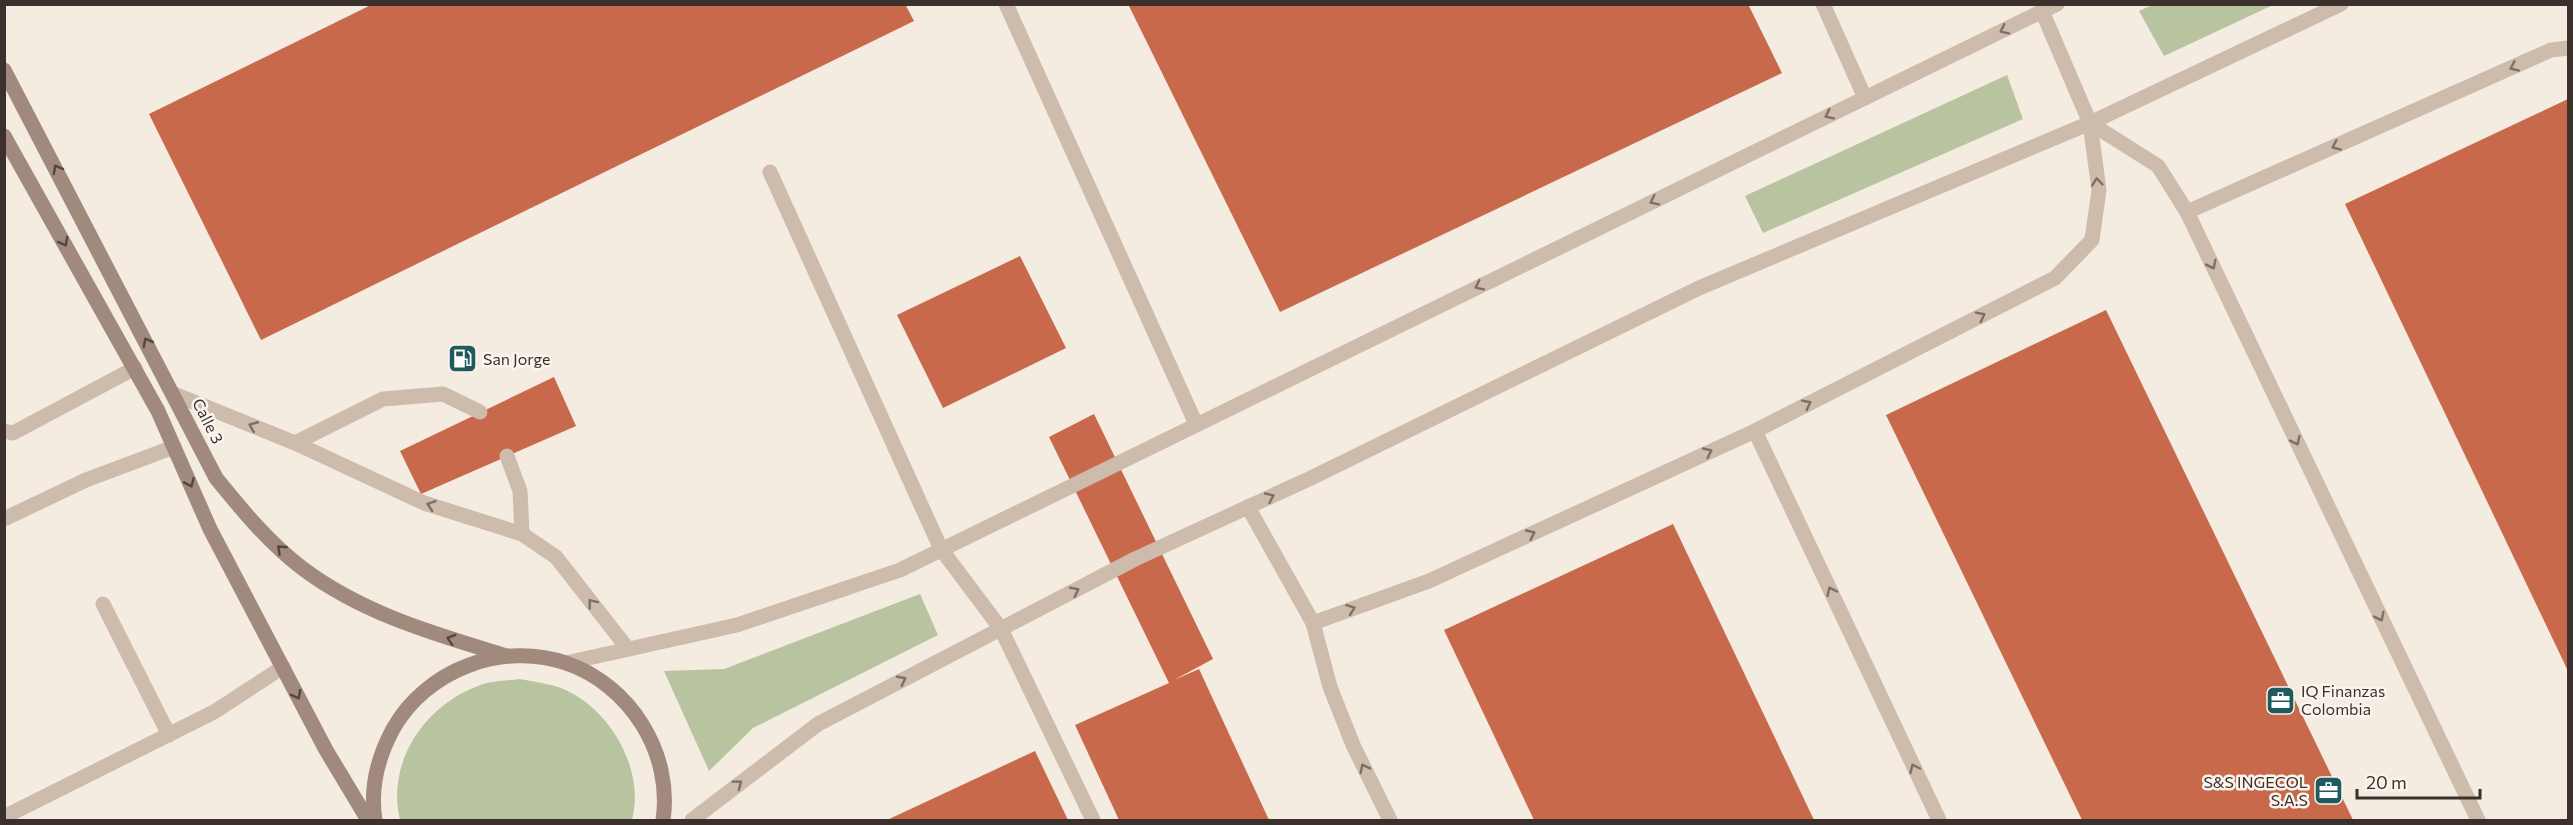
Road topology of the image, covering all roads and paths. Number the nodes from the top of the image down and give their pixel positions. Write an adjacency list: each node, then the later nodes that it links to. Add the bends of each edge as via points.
1 (1006, 4): 16 (lane)
2 (1823, 4): 8 (lane)
3 (2057, 4): 5 (lane)
4 (2341, 4): 9 (lane)
5 (2042, 12): 8 (lane, one-way to 8); 9 (lane)
6 (2568, 48): 12 (lane, one-way to 12, via 2552,50)
7 (4, 70): 14 (main road, Calle 3, one-way to 7)
8 (1865, 98): 16 (lane, one-way to 16)
9 (2090, 123): 12 (lane, via 2158,165); 18 (lane, one-way to 9, via 2055,278 2092,240 2099,190); 22 (lane, one-way to 9, via 1699,288)
10 (4, 136): 13 (main road, one-way to 13)
11 (770, 172): 25 (lane)
12 (2187, 212): 42 (lane, one-way to 42)
13 (135, 368): 17 (lane, via 13,432); 20 (main road)
14 (174, 394): 19 (lane, one-way to 14); 30 (main road, Calle 3, one-way to 14, via 426,632 360,605 301,568 252,521 216,478)
15 (480, 412): 19 (lane, via 443,394 383,399)
16 (1196, 424): 25 (lane)
17 (4, 431)
18 (1755, 431): 27 (lane, one-way to 18, via 1429,581); 41 (lane, one-way to 18)
19 (296, 443): 24 (lane, one-way to 19, via 424,503)
20 (174, 447): 23 (lane, via 86,480); 32 (main road, one-way to 32, via 210,529)
21 (507, 456): 24 (lane, via 520,491)
22 (1248, 507): 27 (lane); 28 (lane, one-way to 22)
23 (4, 519)
24 (522, 534): 29 (lane, one-way to 24, via 556,557)
25 (941, 549): 28 (lane); 29 (lane, via 900,570 737,625)
26 (103, 604): 33 (lane)
27 (1313, 623): 40 (lane, one-way to 27, via 1341,716)
28 (1001, 629): 38 (lane, one-way to 28, via 818,724); 39 (lane)
29 (628, 650): 31 (lane)
30 (507, 656): 31 (main road); 36 (main road, via 476,662 447,675 421,693 400,716 385,744 376,774)
31 (566, 663): 37 (main road, via 621,698 642,723 657,753 664,784)
32 (282, 667): 33 (lane, via 214,712); 35 (main road, one-way to 35)
33 (169, 735): 34 (lane)
34 (4, 817)
35 (368, 820)
36 (375, 820)
37 (663, 820)
38 (692, 820)
39 (1093, 820)
40 (1390, 820)
41 (1939, 820)
42 (2478, 820)

